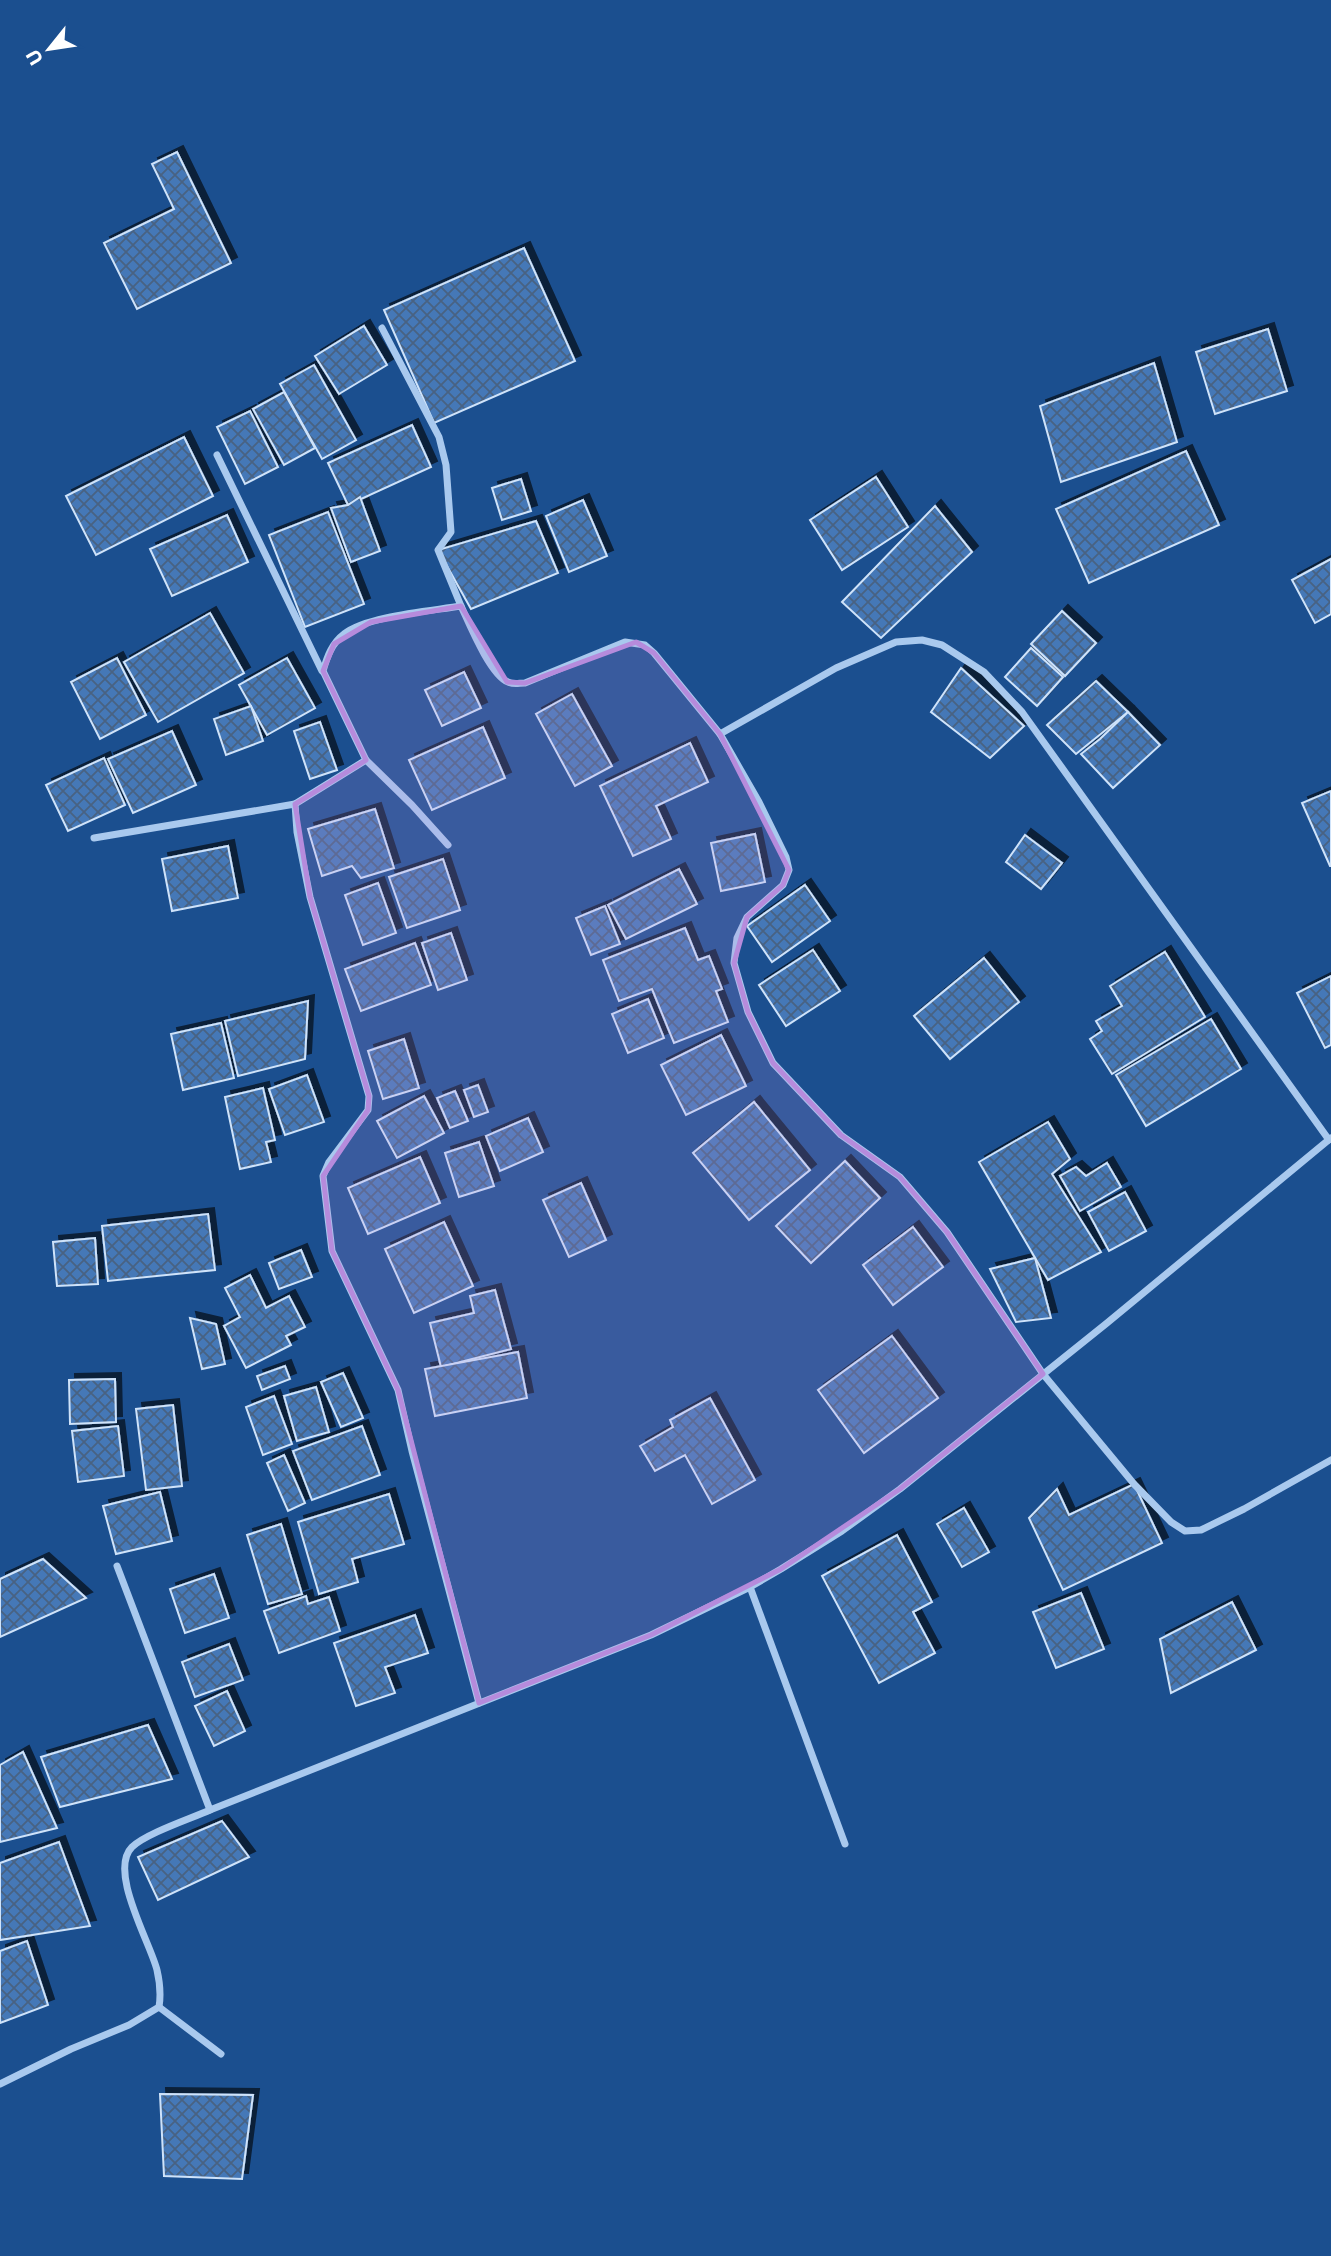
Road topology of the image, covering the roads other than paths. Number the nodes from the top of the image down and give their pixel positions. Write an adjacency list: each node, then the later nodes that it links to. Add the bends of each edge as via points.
1 (382, 328): 3 (street, via 434,424 442,449 451,532 438,550)
2 (217, 455): 4 (street)
3 (461, 606): 4 (street, via 353,628 334,644); 5 (street, via 493,667 507,682 525,683 611,646 636,642 654,653)
4 (323, 671): 6 (street)
5 (720, 734): 10 (street, via 836,668 895,642 922,640 942,645 984,672 1022,712); 11 (street, via 759,802 789,870 783,885 747,917 737,939 734,963 748,1012 773,1063 841,1135 900,1177 947,1232)
6 (366, 760): 7 (street); 9 (street)
7 (295, 804): 8 (street); 15 (street, via 310,897 369,1096 368,1110 323,1176 332,1251 398,1390)
8 (94, 838)
9 (448, 845)
10 (1330, 1139): 11 (street)
11 (1043, 1374): 12 (street, via 1134,1484 1185,1531 1201,1530); 14 (street, via 861,1517)
12 (1331, 1460)
13 (117, 1566): 16 (street)
14 (750, 1587): 15 (street, via 650,1635); 17 (street)
15 (479, 1703): 16 (street)
16 (210, 1810): 18 (street, via 142,1841 130,1849 125,1863 125,1880 157,1970)
17 (845, 1844)
18 (159, 2007): 19 (street); 20 (street, via 149,2016)
19 (221, 2054)
20 (0, 2084)

